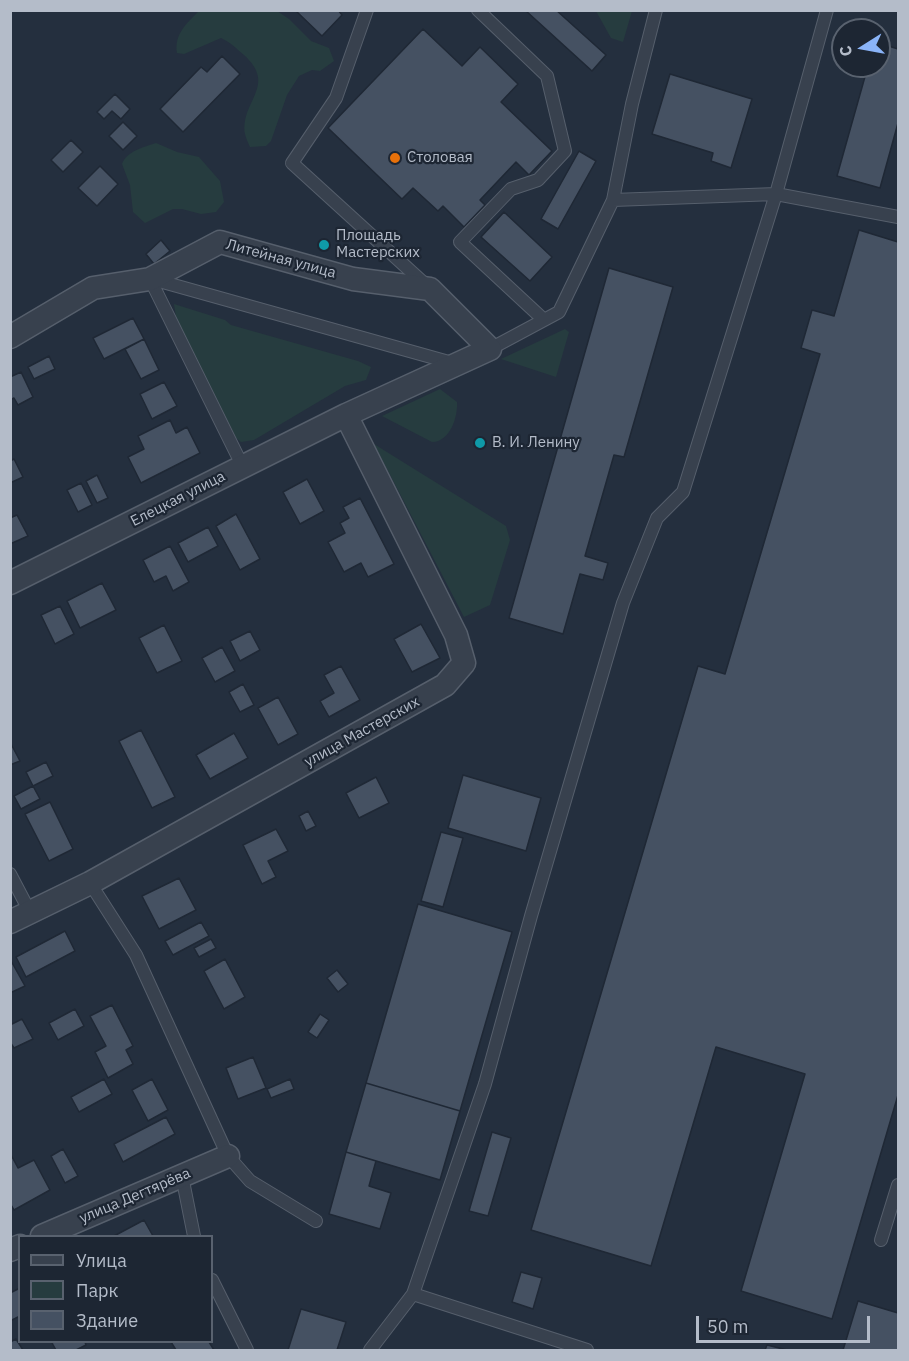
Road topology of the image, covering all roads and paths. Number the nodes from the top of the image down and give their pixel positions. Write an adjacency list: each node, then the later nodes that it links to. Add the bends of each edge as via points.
1 (367, 10): 9 (lane, via 336,98 292,164)
2 (478, 10): 10 (lane, via 547,76 565,151 538,180 511,189 460,242)
3 (656, 10): 6 (lane)
4 (827, 10): 5 (lane)
5 (776, 194): 6 (lane); 7 (lane); 28 (lane, via 683,492 657,518 623,603 485,1084)
6 (613, 200): 10 (lane, via 559,312)
7 (898, 217)
8 (150, 279): 9 (street, Литейная улица, via 220,242 353,279); 11 (street, Литейная улица, via 93,288); 13 (lane); 15 (lane)
9 (430, 289): 12 (street)
10 (544, 320): 12 (lane)
11 (10, 337)
12 (490, 349): 13 (street, Елецкая улица)
13 (457, 364): 14 (street, Елецкая улица)
14 (346, 415): 15 (street, Елецкая улица); 18 (street, улица Мастерских, via 456,635 464,663 445,685)
15 (243, 466): 16 (street, Елецкая улица)
16 (10, 583)
17 (10, 874): 19 (lane)
18 (90, 883): 19 (street, улица Мастерских); 20 (lane, via 136,955)
19 (20, 917)
20 (228, 1156): 21 (street, улица Дегтярёва); 23 (lane, via 250,1182)
21 (182, 1176): 24 (street, улица Дегтярёва); 25 (lane)
22 (898, 1185): 26 (lane)
23 (316, 1221)
24 (44, 1235)
25 (194, 1235)
26 (881, 1240)
27 (213, 1282): 29 (lane)
28 (413, 1294): 30 (lane); 31 (lane)
29 (247, 1350)
30 (370, 1350)
31 (587, 1350)

